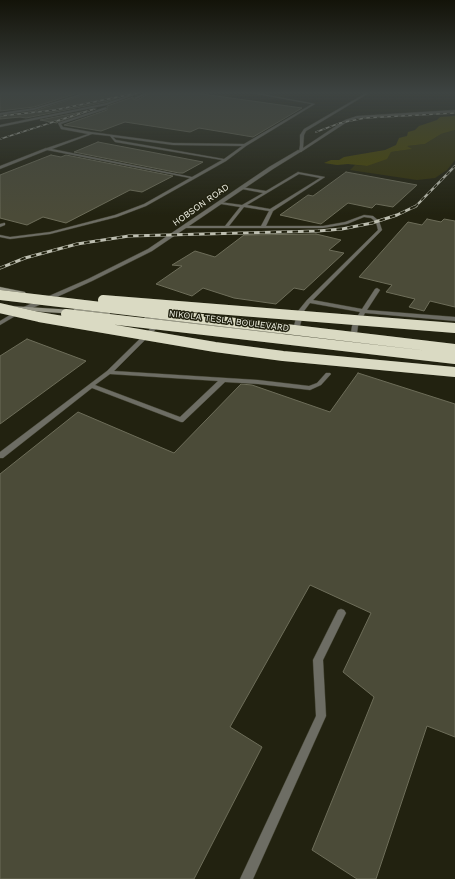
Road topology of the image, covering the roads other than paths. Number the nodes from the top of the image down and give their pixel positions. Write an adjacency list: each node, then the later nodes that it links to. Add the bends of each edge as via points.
1 (89, 134): 8 (lane)
2 (98, 134): 6 (lane)
3 (263, 134): 7 (lane)
4 (303, 134): 9 (lane)
5 (325, 134): 9 (lane)
6 (111, 136): 7 (lane, via 173,144); 10 (lane, via 116,141)
7 (245, 145): 10 (lane)
8 (48, 149): 11 (street); 12 (lane)
9 (300, 150): 13 (street, HOBSON ROAD)
10 (225, 160): 12 (lane)
11 (0, 168)
12 (192, 178): 21 (lane, via 145,205 116,216 50,233 10,238)
13 (242, 188): 14 (lane); 15 (street, HOBSON ROAD)
14 (266, 192): 16 (lane); 17 (lane, via 298,173 323,177)
15 (220, 203): 16 (lane); 18 (street, HOBSON ROAD)
16 (243, 206): 17 (lane); 19 (lane)
17 (271, 210): 20 (lane)
18 (185, 227): 19 (lane); 25 (street, HOBSON ROAD, via 144,253)
19 (226, 227): 20 (lane)
20 (263, 227): 26 (lane, via 336,226 364,216 372,217 378,222 380,230)
21 (0, 236)
22 (0, 290): 25 (main road); 35 (highway, bridge)
23 (377, 290): 30 (lane)
24 (0, 295): 38 (highway, NIKOLA TESLA BOULEVARD, bridge)
25 (44, 300): 29 (street, HOBSON ROAD); 31 (main road)
26 (309, 301): 30 (lane); 36 (lane, via 301,311)
27 (0, 304): 39 (highway, NIKOLA TESLA BOULEVARD, bridge, via 46,312)
28 (0, 308): 29 (main road); 41 (highway, bridge, via 215,347)
29 (23, 309): 31 (main road); 34 (lane)
30 (362, 311): 32 (lane); 37 (lane, via 355,326)
31 (106, 314): 33 (main road)
32 (455, 319)
33 (162, 320): 36 (main road); 40 (lane)
34 (0, 323)
35 (455, 328)
36 (295, 334): 37 (main road)
37 (353, 340): 38 (main road)
38 (455, 350)
39 (455, 359)
40 (109, 372): 43 (lane); 44 (lane)
41 (455, 372)
42 (328, 374): 43 (lane, via 319,384 310,388)
43 (223, 380): 44 (lane, via 181,420)
44 (91, 386): 45 (lane)
45 (0, 456)
46 (341, 613): 47 (lane, via 318,660 321,716)
47 (246, 879)

